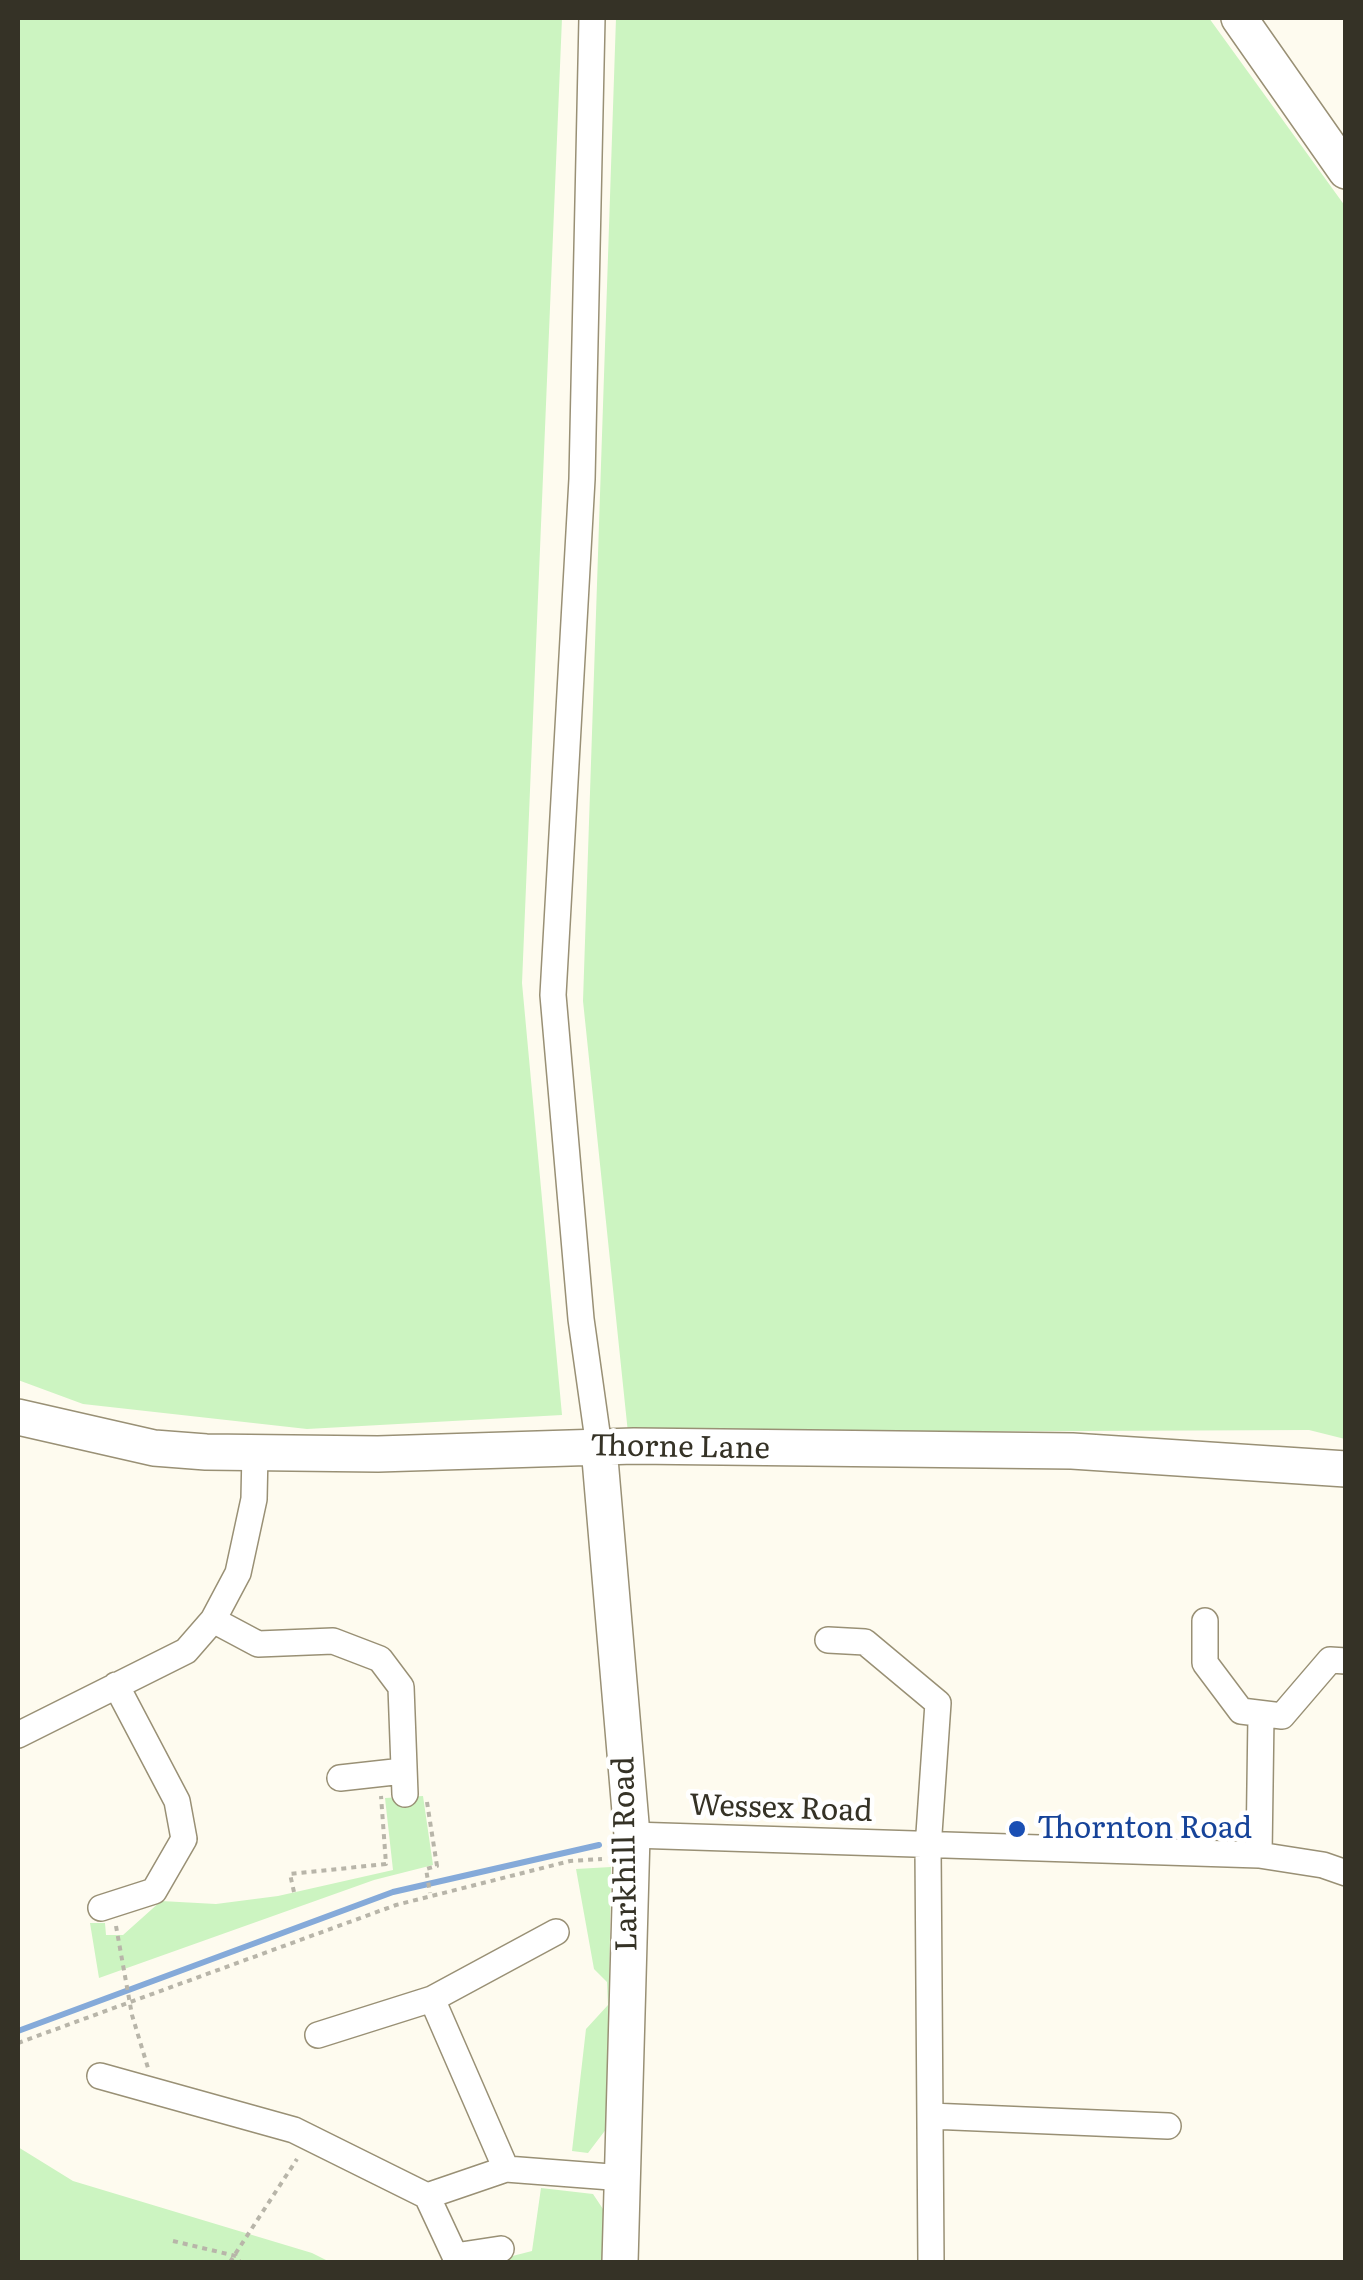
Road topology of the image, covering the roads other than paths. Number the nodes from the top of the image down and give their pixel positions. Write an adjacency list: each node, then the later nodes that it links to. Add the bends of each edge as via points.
1 (592, 18): 5 (street, via 582,479 553,995 581,1319)
2 (1239, 18): 3 (street)
3 (1346, 171)
4 (18, 1417): 6 (street, Thorne Lane, via 154,1448)
5 (599, 1446): 6 (street, Thorne Lane); 7 (street, Thorne Lane, via 1072,1450); 16 (street, Larkhill Road)
6 (255, 1452): 8 (street, via 254,1499 238,1573)
7 (1346, 1469)
8 (214, 1620): 12 (street, via 186,1651); 15 (street, via 258,1644 333,1641 380,1659 401,1687 396,1787)
9 (1205, 1621): 13 (street, via 1205,1663 1241,1711)
10 (828, 1640): 17 (street, via 865,1642 938,1703)
11 (1346, 1661): 13 (street, via 1330,1660 1282,1716)
12 (116, 1686): 14 (street); 20 (street, via 178,1801 184,1839 154,1891)
13 (1261, 1714): 18 (street)
14 (18, 1735)
15 (340, 1778)
16 (632, 1846): 17 (street, Wessex Road); 28 (street, Larkhill Road)
17 (928, 1848): 18 (street, Wessex Road); 25 (street)
18 (1260, 1855): 19 (street, Wessex Road)
19 (1346, 1874)
20 (111, 1913)
21 (556, 1932): 22 (street)
22 (432, 1998): 23 (street); 27 (street)
23 (318, 2035)
24 (100, 2076): 29 (street, via 310,2138)
25 (930, 2116): 26 (street); 33 (street)
26 (1168, 2126)
27 (506, 2168): 28 (street); 29 (street)
28 (624, 2178): 32 (street, Larkhill Road)
29 (428, 2196): 31 (street)
30 (500, 2249): 31 (street)
31 (451, 2259)
32 (620, 2262)
33 (931, 2262)

